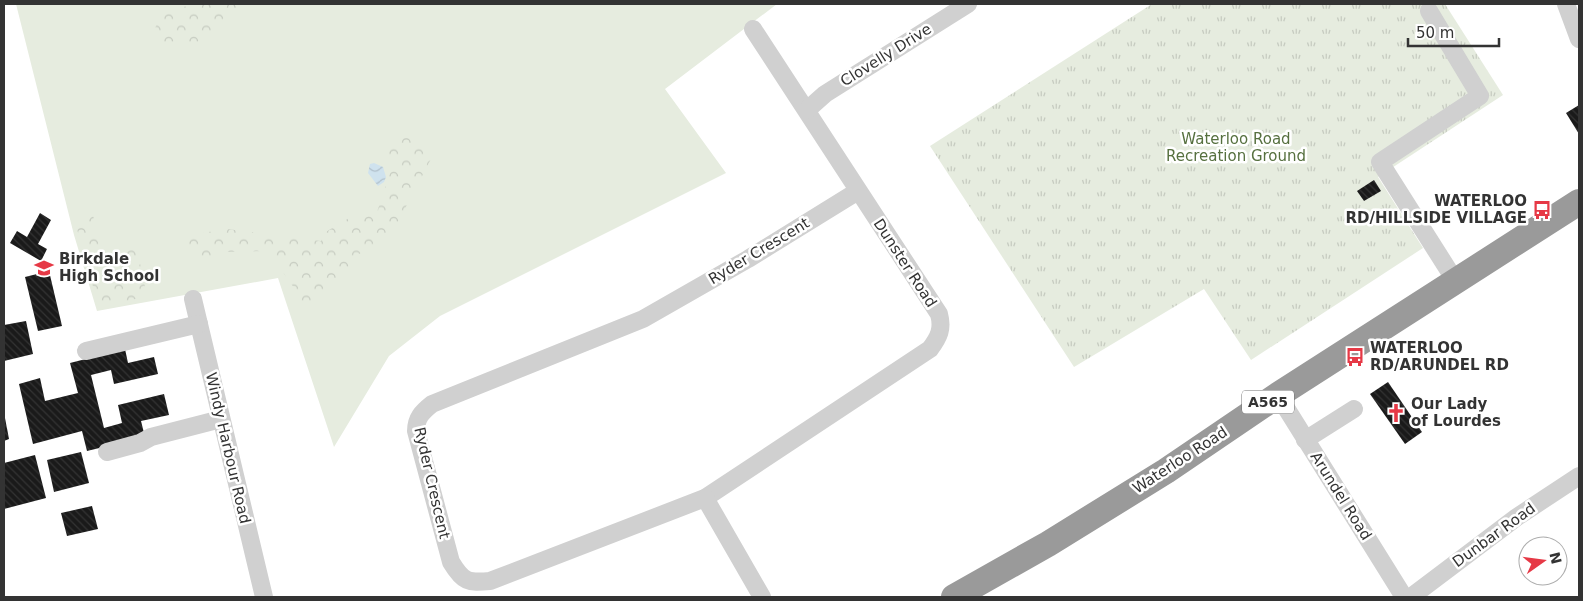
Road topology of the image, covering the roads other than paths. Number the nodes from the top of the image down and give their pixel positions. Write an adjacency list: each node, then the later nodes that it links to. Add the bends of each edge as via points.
1 (968, 4): 6 (street, Clovelly Drive, via 825,94)
2 (1566, 4): 5 (street)
3 (1429, 11): 9 (street, via 1480,96 1380,162)
4 (753, 29): 6 (street, Dunster Road)
5 (1579, 39)
6 (807, 110): 7 (street, Dunster Road)
7 (858, 191): 19 (street, Dunster Road, via 939,314 942,325 938,337 930,350); 19 (street, Ryder Crescent, via 643,319 432,404 422,411 416,422 451,562 458,575 471,583 490,581)
8 (1579, 202): 9 (highway, Waterloo Road / A565)
9 (1456, 282): 13 (highway, Waterloo Road / A565)
10 (193, 299): 11 (street, Windy Harbour Road)
11 (199, 324): 12 (street); 15 (street, Windy Harbour Road)
12 (86, 351)
13 (1278, 395): 16 (street, Arundel Road); 23 (highway, Waterloo Road / A565, via 1166,471)
14 (1354, 409): 16 (street)
15 (221, 419): 17 (street); 21 (street, Windy Harbour Road)
16 (1305, 440): 20 (street, Arundel Road)
17 (107, 452)
18 (1579, 476): 20 (street, Dunbar Road)
19 (705, 498): 22 (street)
20 (1403, 596)
21 (264, 597)
22 (762, 597)
23 (954, 597)

